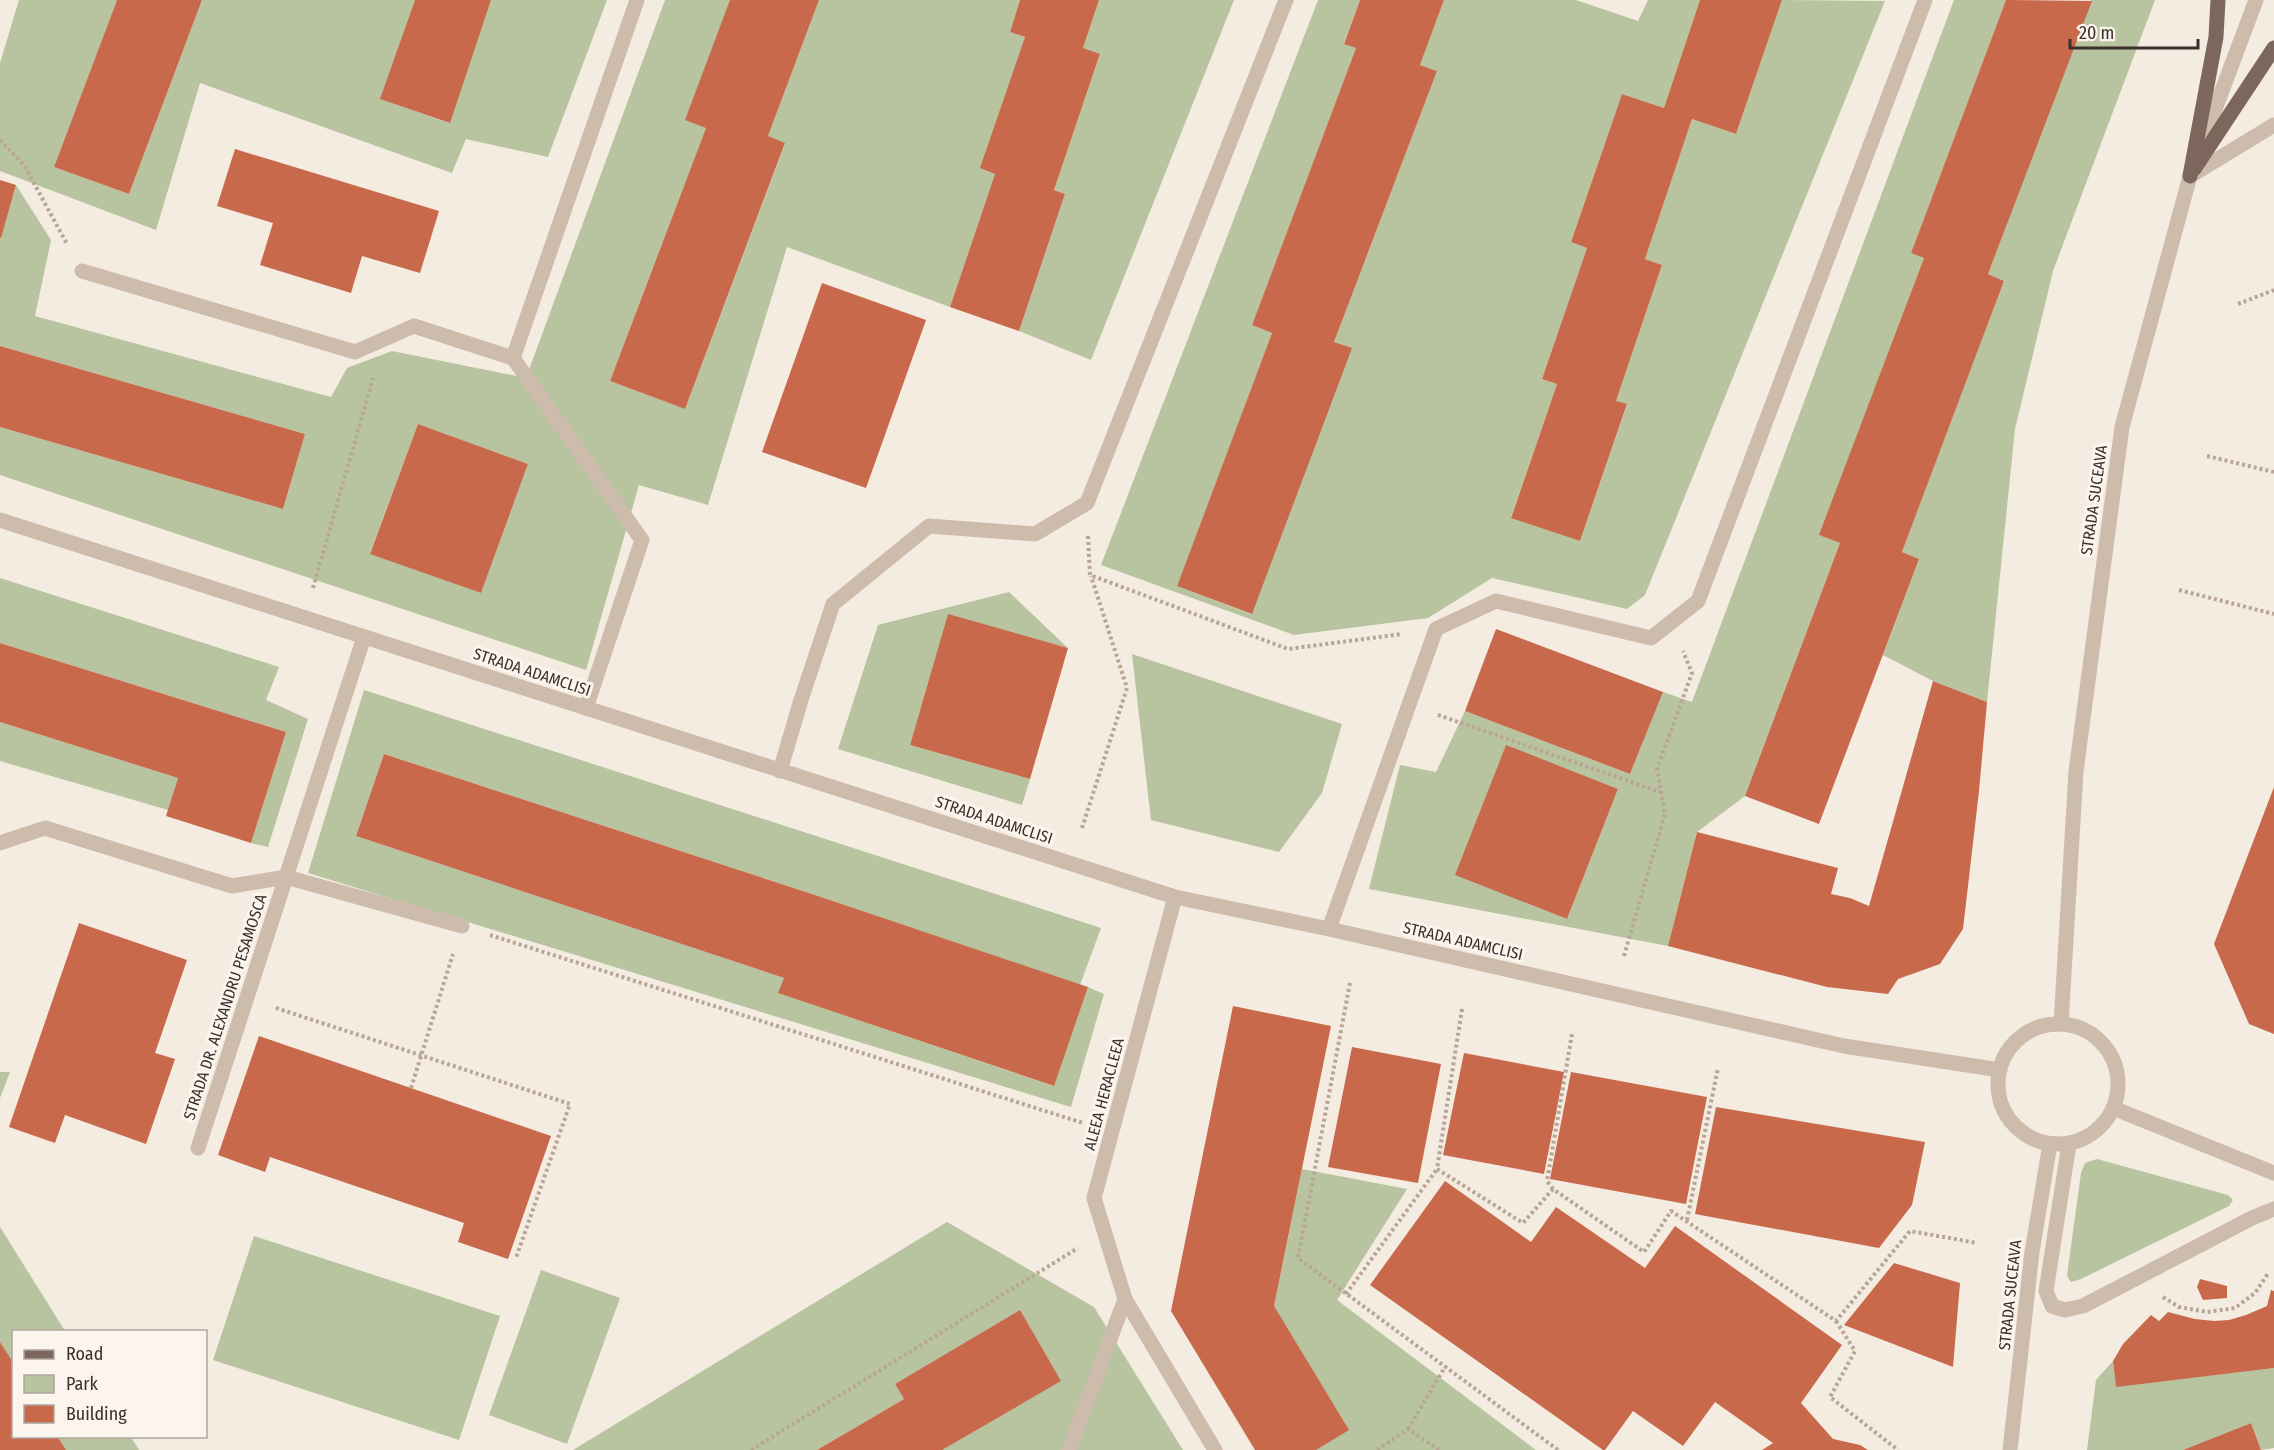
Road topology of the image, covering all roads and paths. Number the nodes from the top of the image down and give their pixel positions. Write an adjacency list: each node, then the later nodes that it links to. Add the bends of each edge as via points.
1 (637, 0): 14 (street)
2 (1286, 0): 17 (street)
3 (1925, 0): 23 (street, via 1698,600)
4 (2218, 0): 9 (main road, via 2216,36)
5 (2256, 0): 9 (street, STRADA SUCEAVA)
6 (2274, 48): 9 (main road)
7 (2274, 125): 9 (street)
8 (0, 140): 10 (path, via 24,165)
9 (2190, 176): 40 (street, STRADA SUCEAVA, via 2122,427 2076,771)
10 (82, 272): 13 (street, via 355,352)
11 (2274, 290): 12 (path)
12 (2238, 304)
13 (383, 339): 14 (street, via 414,326); 20 (path)
14 (513, 358): 27 (street, via 642,540)
15 (2207, 456): 16 (path)
16 (2274, 472)
17 (1087, 503): 19 (path); 28 (street, via 1035,534 930,526 833,604)
18 (0, 520): 25 (street, STRADA ADAMCLISI)
19 (1090, 575): 24 (path, via 1288,649); 30 (path, via 1127,688)
20 (313, 588)
21 (2179, 591): 22 (path)
22 (2274, 614)
23 (1671, 622): 24 (street, via 1650,638 1497,601); 29 (path, via 1692,673 1657,769)
24 (1436, 629): 26 (street)
25 (364, 637): 27 (street, STRADA ADAMCLISI); 32 (street, STRADA DR. ALEXANDRU PESAMOSCA)
26 (1409, 705): 29 (path); 35 (street)
27 (586, 708): 28 (street, STRADA ADAMCLISI)
28 (780, 771): 33 (street, STRADA ADAMCLISI)
29 (1661, 792): 36 (path, via 1665,814)
30 (1082, 828)
31 (0, 843): 32 (street, STRADA DR. ALEXANDRU PESAMOSCA, via 45,828 232,886)
32 (286, 877): 34 (street, STRADA DR. ALEXANDRU PESAMOSCA); 38 (street, STRADA DR. ALEXANDRU PESAMOSCA)
33 (1175, 897): 35 (street, STRADA ADAMCLISI); 47 (street, ALEEA HERACLEEA)
34 (462, 926): 42 (path); 47 (path)
35 (1329, 929): 44 (street, STRADA ADAMCLISI, via 1844,1046)
36 (1624, 956)
37 (1350, 983): 61 (path, via 1298,1258)
38 (246, 999): 42 (path); 50 (street, STRADA DR. ALEXANDRU PESAMOSCA)
39 (1462, 1009): 51 (path)
40 (2061, 1024): 44 (street, via 2040,1027 2022,1036 2008,1051); 46 (street, via 2080,1028 2097,1038 2109,1052 2117,1070)
41 (1572, 1034): 53 (path, via 1547,1181)
42 (421, 1056): 45 (path); 58 (path, via 570,1104)
43 (1718, 1068): 55 (path)
44 (2000, 1070): 48 (street, via 1998,1089 2003,1109 2014,1126 2030,1138)
45 (411, 1088)
46 (2113, 1108): 49 (street, via 2103,1125); 52 (street)
47 (1112, 1132): 56 (street, ALEEA HERACLEEA, via 1094,1198)
48 (2050, 1144): 49 (street); 73 (street, STRADA SUCEAVA, via 2032,1252)
49 (2069, 1144): 54 (street, via 2046,1291 2052,1306 2065,1310 2083,1306)
50 (198, 1148)
51 (1437, 1169): 53 (path, via 1522,1223); 61 (path)
52 (2274, 1173)
53 (1553, 1189): 55 (path, via 1644,1252 1671,1211)
54 (2274, 1209)
55 (1687, 1220): 63 (path)
56 (1105, 1232): 62 (street, ALEEA HERACLEEA); 66 (path)
57 (1977, 1243): 63 (path, via 1910,1231)
58 (516, 1258)
59 (2269, 1272): 60 (path, via 2255,1293 2235,1308 2207,1312 2179,1307)
60 (2156, 1293)
61 (1346, 1294): 64 (path)
62 (1125, 1299): 67 (street); 68 (street, ALEEA HERACLEEA)
63 (1836, 1321): 72 (path, via 1855,1351 1830,1397)
64 (1445, 1367): 65 (path); 71 (path)
65 (1408, 1429): 69 (path); 70 (path)
66 (751, 1450)
67 (1070, 1450)
68 (1215, 1450)
69 (1377, 1450)
70 (1439, 1450)
71 (1558, 1450)
72 (1898, 1450)
73 (2010, 1450)

